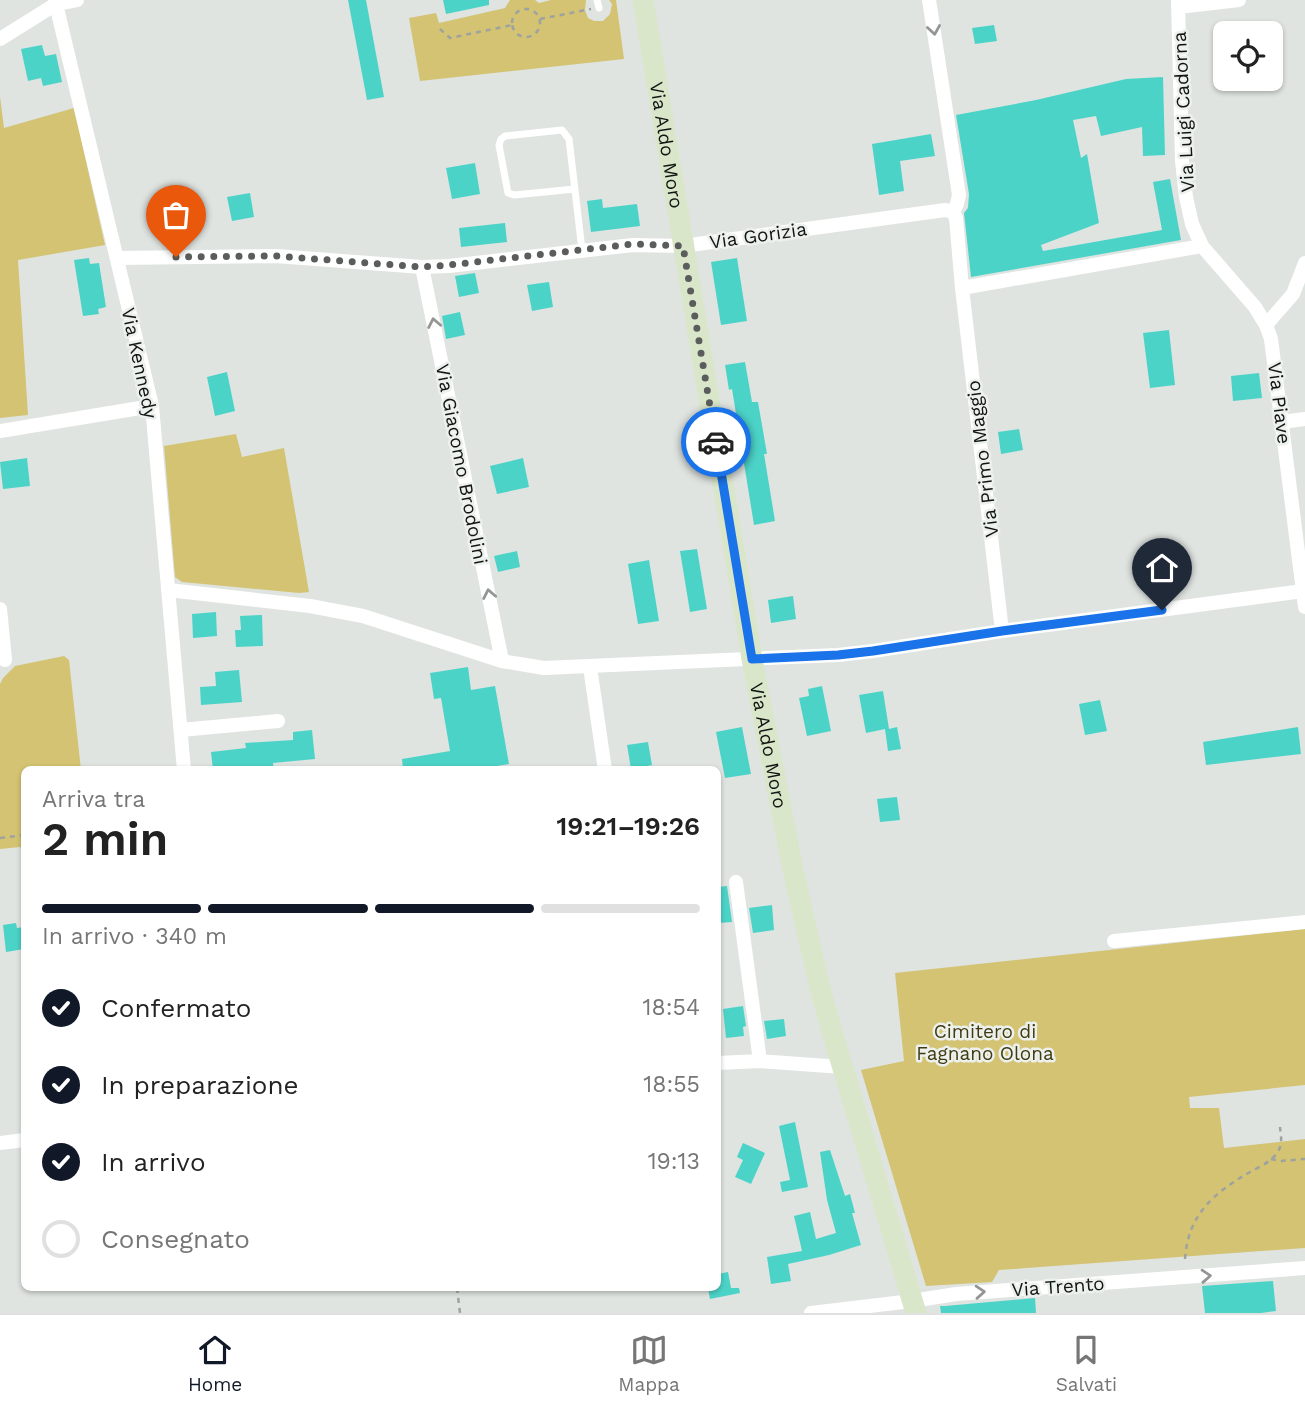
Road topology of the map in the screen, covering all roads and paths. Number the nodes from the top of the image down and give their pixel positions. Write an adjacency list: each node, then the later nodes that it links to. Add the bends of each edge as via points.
1 (77, 0): 5 (street)
2 (643, 0): 14 (main road, Via Aldo Moro)
3 (929, 0): 13 (street, one-way to 13, via 959,195)
4 (1239, 0): 7 (street)
5 (55, 2): 11 (street); 17 (street, Via Kennedy)
6 (598, 4): 8 (path)
7 (1178, 4): 15 (street, Via Luigi Cadorna, via 1182,161 1192,223)
8 (540, 19): 9 (path, via 535,12 519,10); 9 (path, via 539,27 529,36 521,36)
9 (512, 25): 10 (path, via 450,38)
10 (440, 29)
11 (0, 39)
12 (575, 189): 12 (lane, via 569,139 562,130 501,139 508,193); 16 (lane)
13 (953, 212): 14 (street, Via Gorizia); 20 (street)
14 (683, 246): 16 (street, Via Gorizia, via 633,244); 31 (main road, Via Aldo Moro)
15 (1202, 246): 20 (street); 21 (street, Via Luigi Cadorna)
16 (582, 250): 19 (street, Via Gorizia)
17 (117, 258): 19 (street, Via Gorizia, via 276,256); 22 (street, Via Kennedy)
18 (1305, 263): 21 (street, via 1293,294)
19 (422, 267): 33 (street, Via Giacomo Brodolini, one-way to 19)
20 (962, 288): 30 (street, Via Primo Maggio)
21 (1266, 325): 24 (street, Via Piave)
22 (152, 406): 25 (street); 26 (street, Via Kennedy)
23 (1305, 419): 24 (street)
24 (1282, 422): 27 (street, Via Piave)
25 (0, 431)
26 (168, 590): 33 (street, via 363,616); 36 (street, Via Kennedy)
27 (1303, 591): 28 (street, Via Piave); 30 (street)
28 (1305, 607)
29 (0, 609): 32 (street)
30 (1002, 631): 31 (street, via 838,655)
31 (752, 659): 34 (street); 46 (main road, Via Aldo Moro, via 802,913)
32 (5, 660)
33 (502, 661): 34 (street, via 544,668)
34 (590, 667): 38 (street)
35 (278, 721): 36 (street)
36 (181, 730): 37 (street, Via Kennedy)
37 (184, 766)
38 (604, 766)
39 (21, 835): 40 (path)
40 (0, 838)
41 (736, 882): 44 (street)
42 (1305, 922): 43 (street)
43 (1114, 941)
44 (760, 1061): 45 (street); 46 (street)
45 (721, 1063)
46 (842, 1067): 55 (main road, Via Aldo Moro)
47 (1280, 1127): 50 (path, via 1281,1144)
48 (21, 1140): 49 (street)
49 (0, 1143)
50 (1271, 1159): 51 (path); 52 (path, via 1205,1205 1187,1239)
51 (1305, 1159)
52 (1185, 1259)
53 (1305, 1268): 55 (street, Via Trento, one-way to 53, via 956,1294)
54 (457, 1291): 56 (path)
55 (914, 1307): 57 (street, Via Trento)
56 (460, 1313)
57 (811, 1313)

